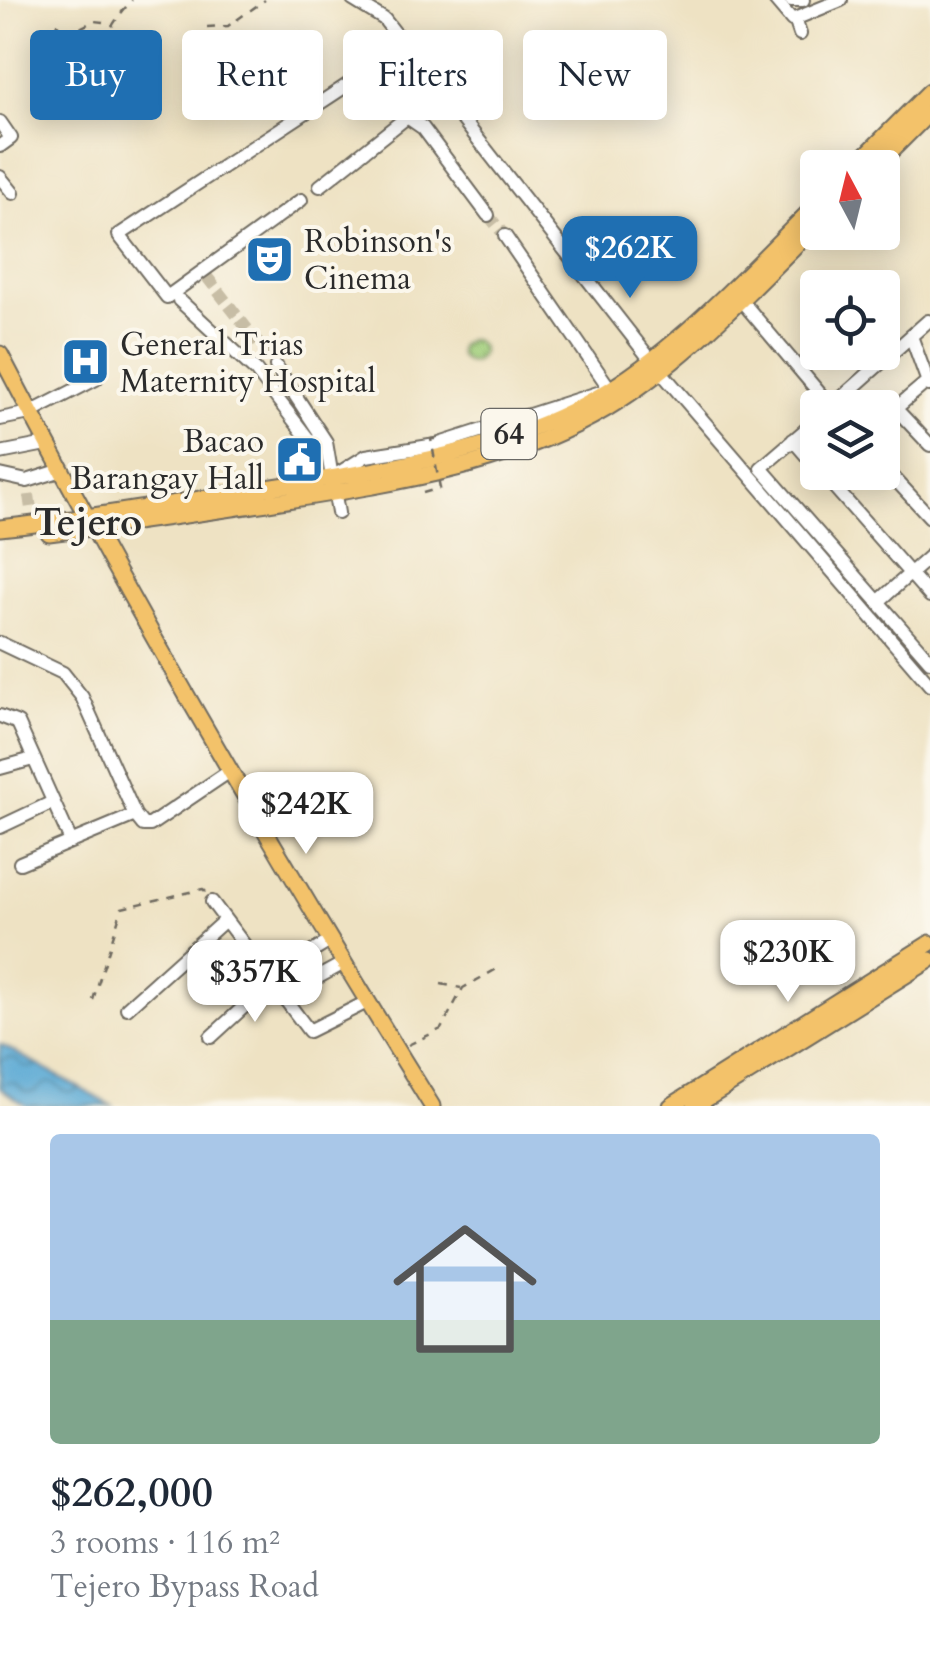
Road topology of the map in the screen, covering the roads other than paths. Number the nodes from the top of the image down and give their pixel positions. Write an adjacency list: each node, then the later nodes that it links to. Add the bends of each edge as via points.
1 (353, 0): 6 (street)
2 (776, 0): 5 (street, via 798,27)
3 (791, 0): 4 (street)
4 (804, 0)
5 (835, 1)
6 (393, 30)
7 (343, 88): 18 (street, via 119,235 167,297)
8 (930, 91): 13 (main road)
9 (930, 112): 14 (main road)
10 (463, 120): 28 (street)
11 (0, 122): 12 (street, via 11,138)
12 (0, 146)
13 (871, 150)
14 (892, 150)
15 (0, 176): 17 (street)
16 (320, 186): 19 (street, via 407,117)
17 (13, 193)
18 (301, 200)
19 (488, 214)
20 (800, 221): 28 (main road, 64)
21 (505, 236): 32 (street)
22 (800, 241): 24 (main road, 64)
23 (179, 300): 41 (street, via 256,371 309,440)
24 (737, 302): 28 (main road, 64); 33 (street)
25 (928, 321): 26 (street)
26 (911, 336): 31 (street); 34 (street)
27 (0, 354): 36 (main road)
28 (655, 364): 32 (main road, 64); 48 (main road, 64, via 597,413 486,459); 63 (street)
29 (276, 366): 41 (street)
30 (96, 378): 36 (street)
31 (929, 384): 35 (street)
32 (610, 389): 48 (main road, 64, via 481,444)
33 (815, 390)
34 (850, 390)
35 (900, 406)
36 (30, 413): 38 (street); 42 (main road)
37 (900, 413): 43 (street)
38 (0, 418)
39 (800, 434): 40 (street)
40 (792, 440): 44 (street); 60 (street, via 762,468)
41 (326, 442): 48 (street)
42 (46, 444): 45 (street); 46 (main road)
43 (930, 445)
44 (800, 449)
45 (0, 454)
46 (59, 471): 51 (street); 54 (main road)
47 (0, 475): 51 (street)
48 (333, 485): 52 (street); 54 (main road, 64)
49 (900, 485): 53 (street)
50 (836, 490): 58 (street)
51 (30, 502): 54 (main road, 64); 55 (main road, 64)
52 (338, 513)
53 (930, 518)
54 (88, 523): 56 (main road, 64); 67 (main road)
55 (0, 528)
56 (0, 539)
57 (930, 556): 58 (street)
58 (910, 573): 59 (street); 60 (street)
59 (930, 596)
60 (878, 602): 62 (street)
61 (0, 643): 69 (street, via 63,673 82,697)
62 (930, 662)
63 (930, 686)
64 (0, 716): 65 (street, via 18,724)
65 (33, 759): 66 (street); 68 (street)
66 (0, 768)
67 (230, 770): 69 (street, via 150,825); 75 (main road)
68 (53, 802): 70 (street); 71 (street)
69 (136, 815): 71 (street)
70 (0, 827)
71 (70, 839): 72 (street)
72 (20, 863)
73 (212, 902): 74 (street)
74 (225, 920): 79 (street); 81 (street)
75 (330, 942): 78 (main road); 78 (street, via 304,958 301,968 313,980)
76 (930, 943): 84 (main road)
77 (930, 960): 85 (main road)
78 (344, 964): 80 (main road)
79 (271, 982): 80 (street, via 309,1031); 82 (street)
80 (367, 1002): 83 (main road)
81 (127, 1008)
82 (211, 1037)
83 (432, 1106)
84 (670, 1106)
85 (696, 1106)

